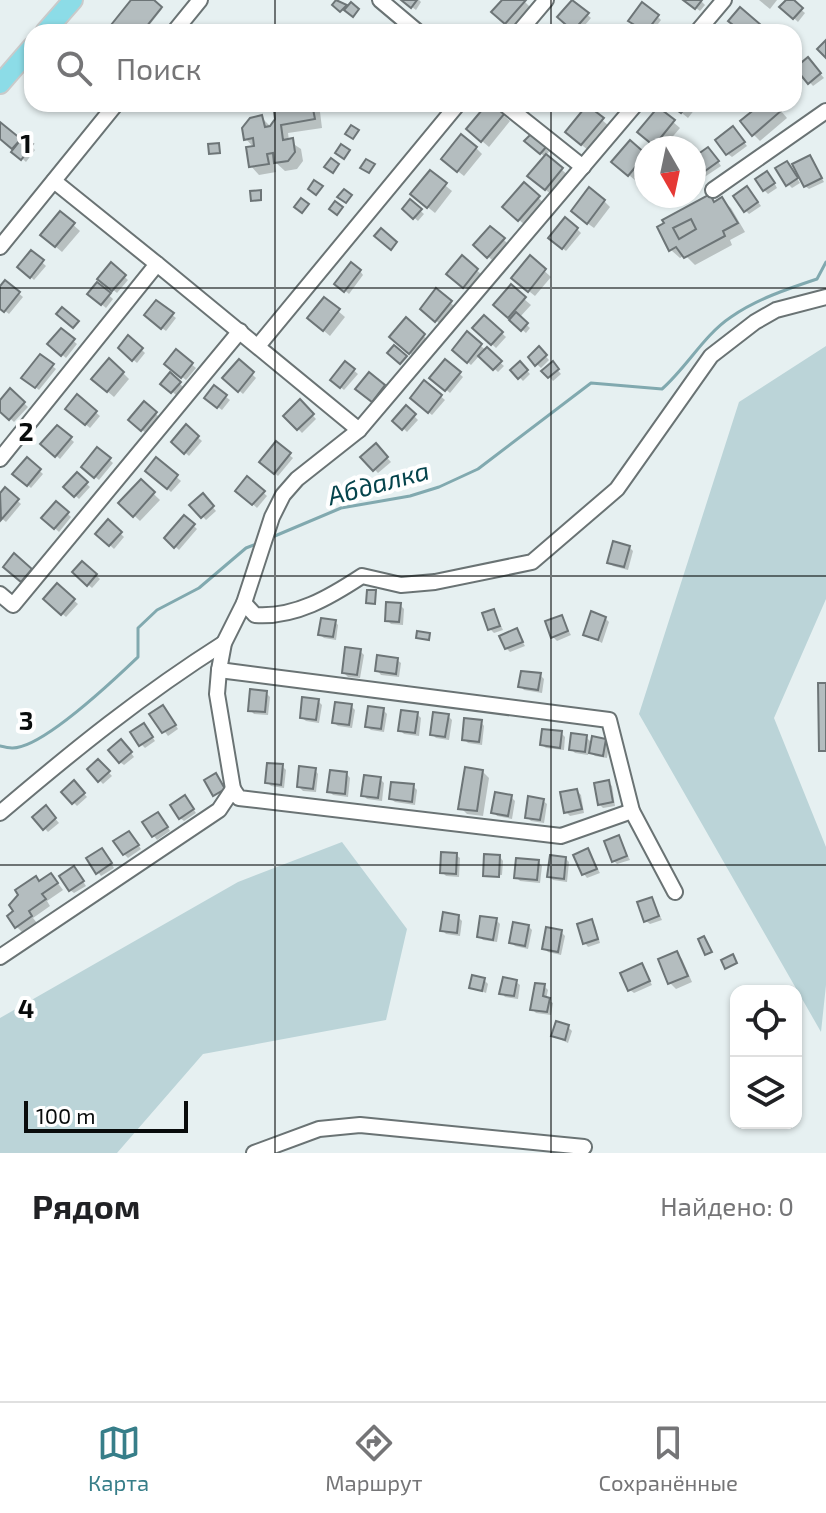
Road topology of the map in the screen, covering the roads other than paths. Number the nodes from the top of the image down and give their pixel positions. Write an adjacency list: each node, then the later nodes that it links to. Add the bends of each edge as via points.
1 (73, 0): 6 (main road)
2 (200, 0): 7 (street)
3 (380, 0): 8 (street)
4 (546, 0): 9 (street)
5 (724, 0): 10 (street)
6 (52, 24)
7 (180, 24)
8 (408, 24)
9 (526, 24)
10 (704, 24)
11 (24, 56): 12 (main road)
12 (0, 84)
13 (826, 111): 20 (street)
14 (110, 112): 19 (street)
15 (451, 112): 25 (street)
16 (514, 112): 18 (street)
17 (629, 112): 18 (street)
18 (583, 167): 26 (street)
19 (54, 181): 21 (street); 22 (street)
20 (713, 190)
21 (0, 247)
22 (157, 264): 24 (street); 27 (street)
23 (826, 297): 29 (street, via 776,310 711,356 617,489 532,562 401,585 362,576 322,601 272,616 255,615)
24 (240, 331): 25 (street); 28 (street, via 13,605)
25 (258, 346): 26 (street)
26 (359, 430): 29 (street, via 283,495)
27 (0, 459)
28 (0, 594)
29 (244, 603): 30 (street)
30 (224, 643): 31 (street); 34 (street, via 101,728)
31 (219, 670): 32 (street, via 217,694); 33 (street, via 609,720)
32 (233, 789): 33 (street, via 239,798 561,836); 36 (street, via 219,810)
33 (632, 811): 35 (street)
34 (0, 813)
35 (675, 892)
36 (0, 957)
37 (584, 1147): 38 (street, via 360,1125 319,1129)
38 (254, 1153)

